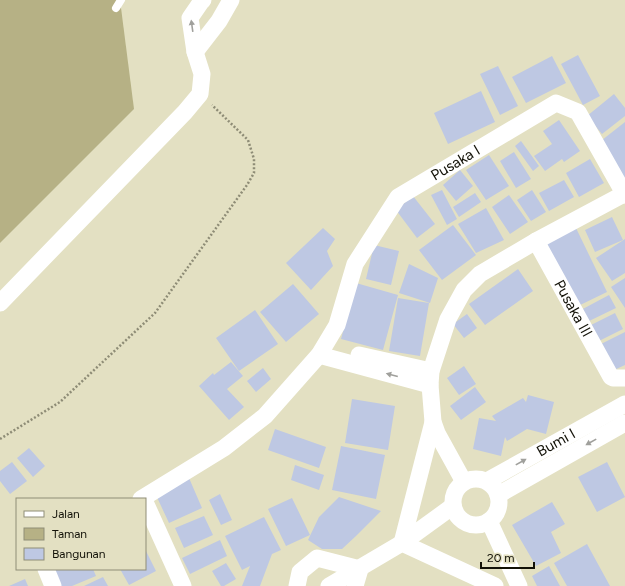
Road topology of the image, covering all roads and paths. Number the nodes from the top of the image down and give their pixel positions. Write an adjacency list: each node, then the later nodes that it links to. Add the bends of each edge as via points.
1 (121, 0): 4 (lane)
2 (203, 0): 5 (street, one-way to 2, via 190,18)
3 (231, 0): 5 (street, via 220,21)
4 (116, 8)
5 (195, 52): 6 (street, via 202,74)
6 (200, 94): 9 (street); 16 (path, via 248,140 254,159 254,173 155,313 60,402)
7 (625, 194): 8 (street); 10 (street, Pusaka I, via 578,112 556,102 398,197 355,264 337,325)
8 (536, 241): 11 (street, Pusaka III); 12 (street, via 480,274 464,290 448,319)
9 (0, 303)
10 (321, 351): 12 (street); 20 (street, via 265,416 224,448)
11 (618, 377)
12 (430, 378): 14 (street)
13 (625, 404): 18 (street, Bumi I, one-way to 13)
14 (433, 422): 17 (street); 24 (street)
15 (625, 423): 19 (street, Bumi I, one-way to 19)
16 (0, 439)
17 (464, 482): 18 (street, via 471,479); 22 (street, via 457,488)
18 (487, 482): 19 (street)
19 (498, 494): 23 (street, via 498,509)
20 (146, 498)
21 (146, 506): 28 (street)
22 (453, 506): 23 (street, via 463,521 472,525 481,525); 24 (street)
23 (489, 521): 33 (street)
24 (402, 543): 25 (street); 32 (street)
25 (360, 569): 29 (street, via 317,558 300,572); 30 (street); 31 (street)
26 (46, 570): 27 (street)
27 (53, 586)
28 (183, 586)
29 (296, 586)
30 (329, 586)
31 (355, 586)
32 (495, 586)
33 (519, 586)

